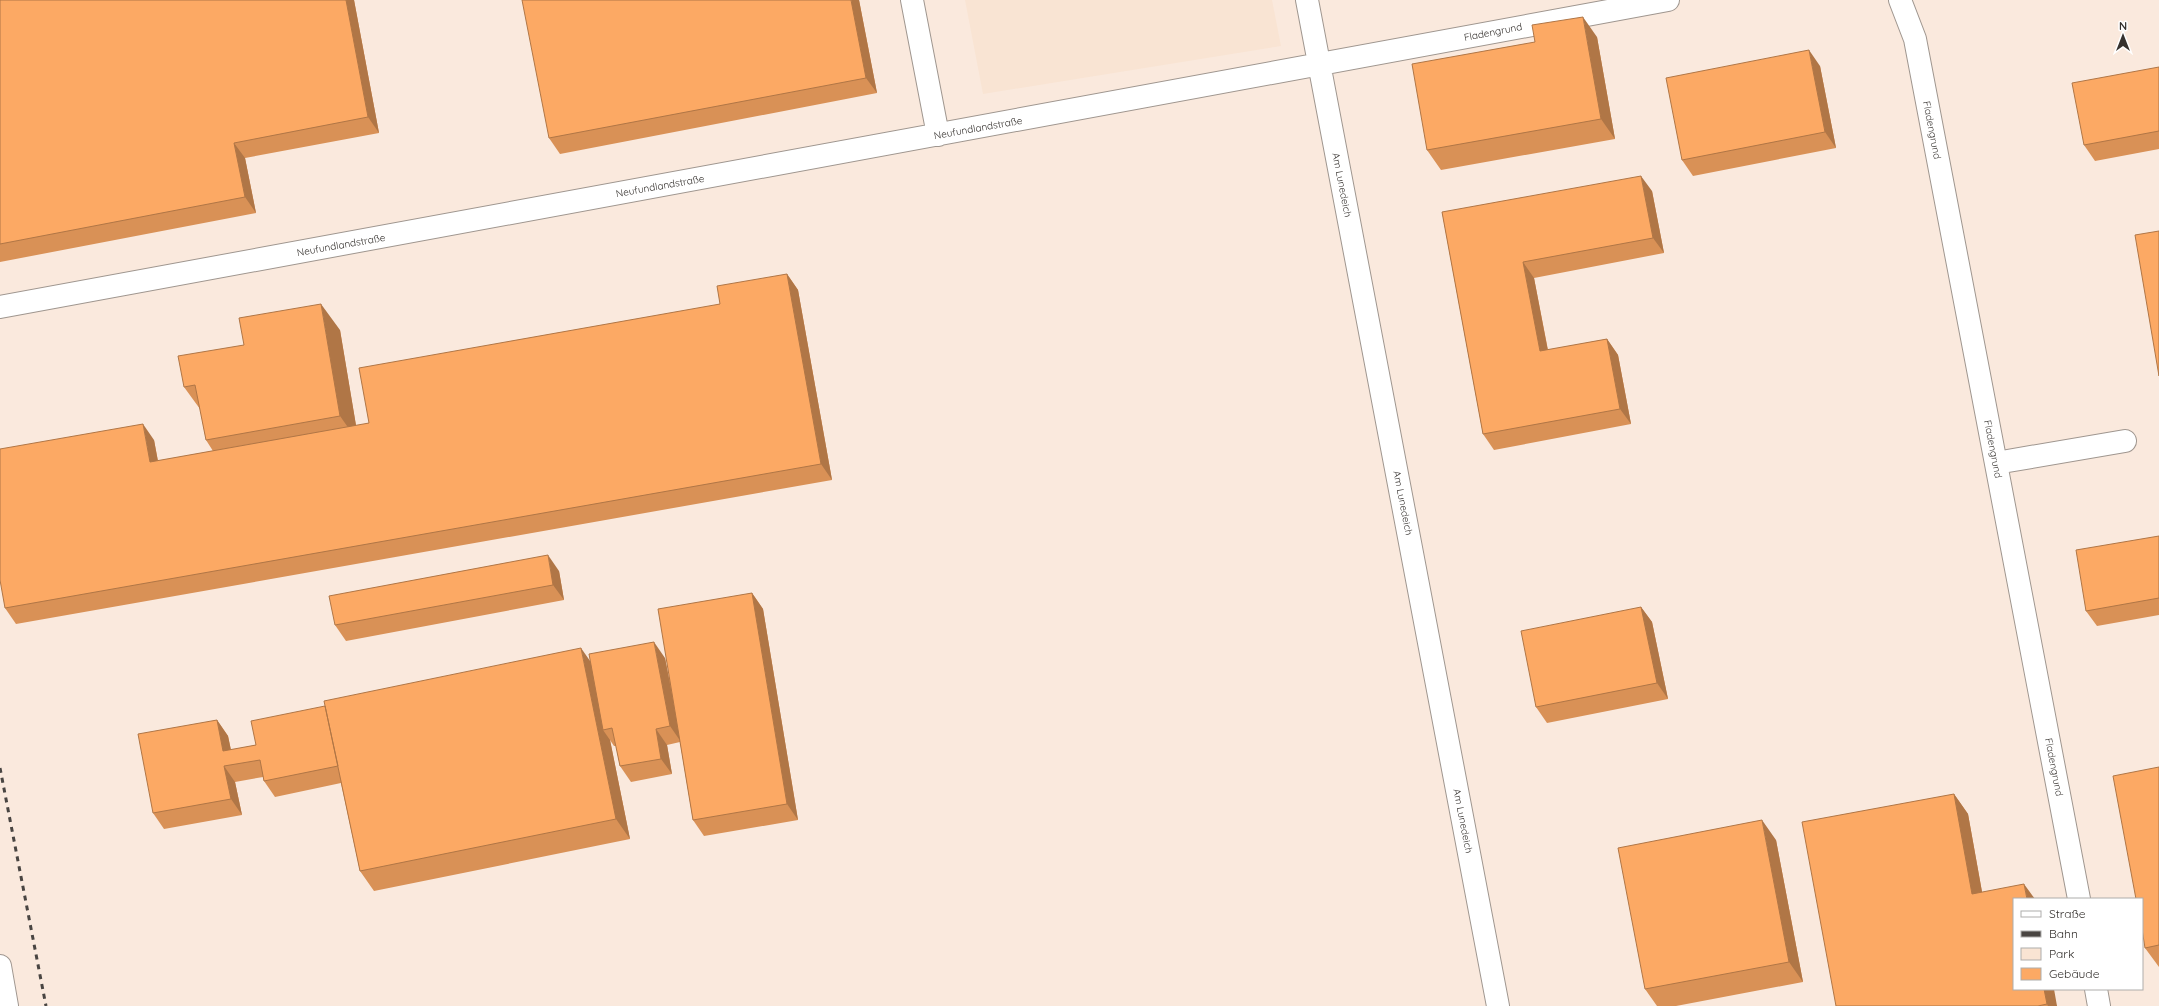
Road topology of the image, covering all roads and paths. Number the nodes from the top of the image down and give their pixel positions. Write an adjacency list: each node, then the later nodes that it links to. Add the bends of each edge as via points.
1 (912, 0): 6 (street)
2 (1307, 0): 5 (street, Am Lunedeich)
3 (1668, 0): 5 (street, Fladengrund)
4 (1900, 0): 9 (street, Fladengrund, via 1915,39)
5 (1319, 65): 6 (street, Neufundlandstraße); 14 (street, Am Lunedeich)
6 (938, 135): 7 (street, Neufundlandstraße)
7 (0, 307)
8 (2125, 441): 9 (street)
9 (1996, 463): 10 (street, Fladengrund)
10 (2079, 898)
11 (0, 966): 13 (street)
12 (2096, 990): 15 (street)
13 (8, 1006)
14 (1498, 1006)
15 (2099, 1006)

